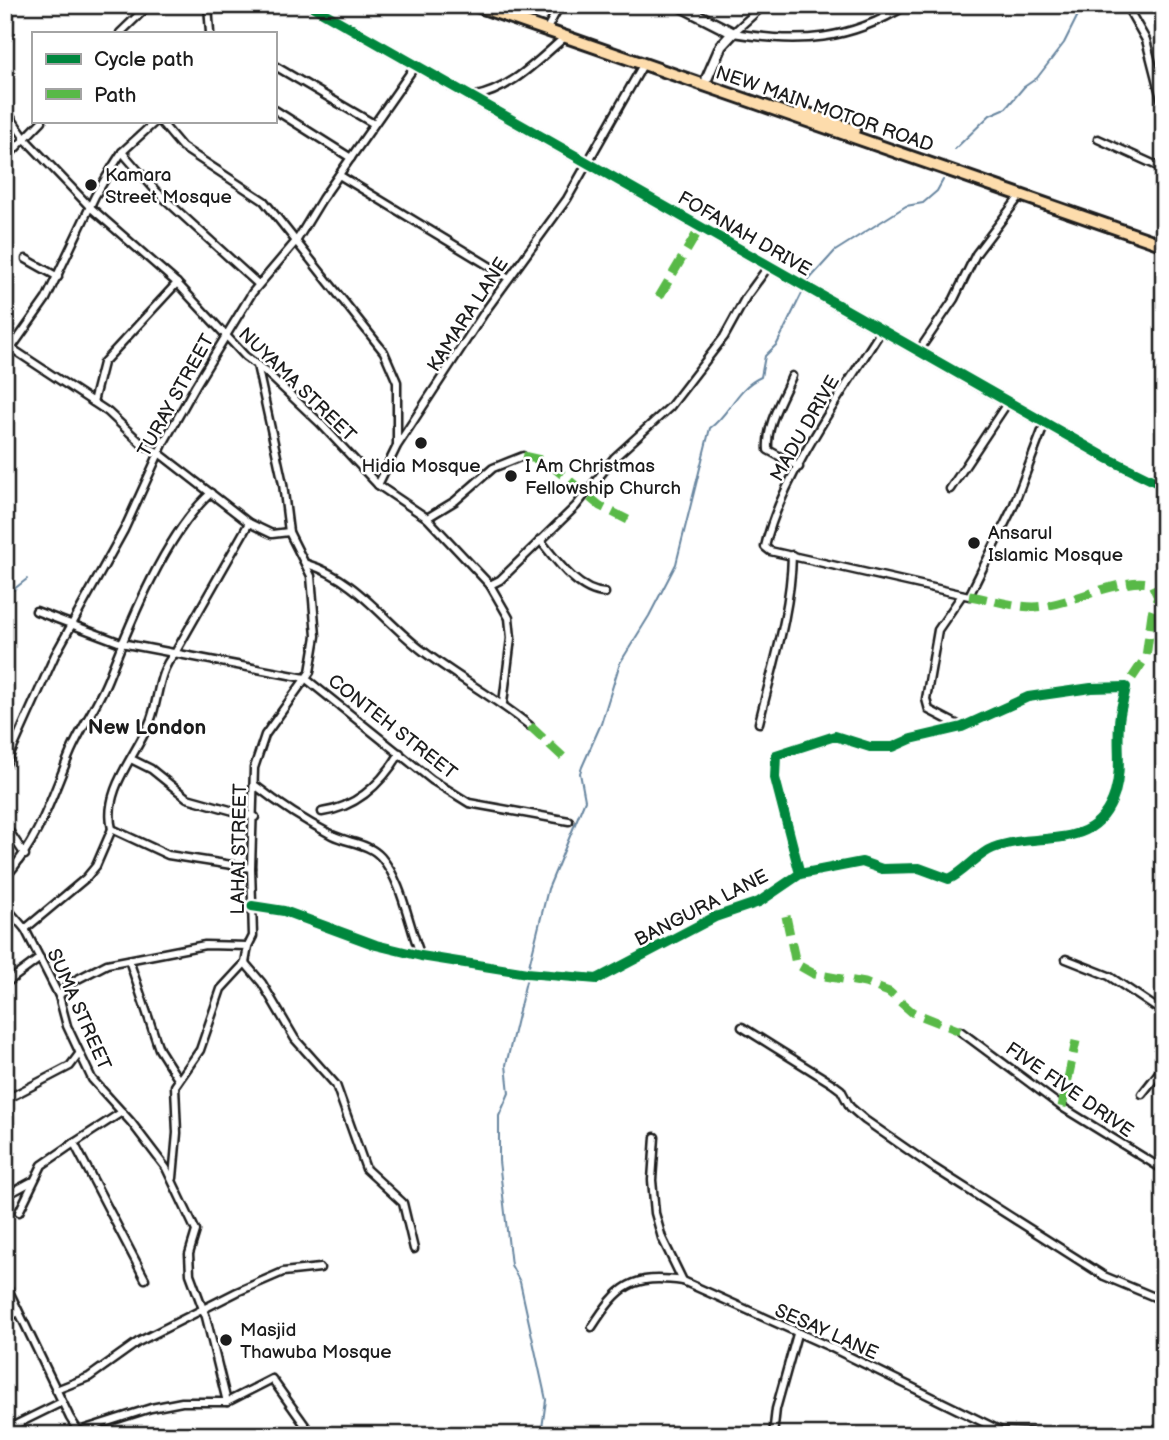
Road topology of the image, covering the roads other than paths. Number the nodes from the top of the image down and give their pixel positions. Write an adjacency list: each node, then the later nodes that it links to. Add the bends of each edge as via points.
1 (149, 5): 12 (street)
2 (208, 5): 13 (street)
3 (310, 5): 17 (street, FOFANAH DRIVE)
4 (474, 5): 15 (highway, NEW MAIN MOTOR ROAD)
5 (491, 5): 11 (highway, NEW MAIN MOTOR ROAD)
6 (560, 5): 11 (street)
7 (678, 5): 14 (street)
8 (764, 5): 14 (street)
9 (907, 5): 14 (street, via 862,28 808,40)
10 (1126, 5): 22 (street, via 1146,40)
11 (549, 25): 19 (highway, NEW MAIN MOTOR ROAD)
12 (121, 32)
13 (210, 32)
14 (733, 33): 19 (street, via 721,46)
15 (565, 37): 16 (highway, NEW MAIN MOTOR ROAD); 20 (street, via 508,84)
16 (644, 63): 33 (street, KAMARA LANE); 36 (highway, NEW MAIN MOTOR ROAD)
17 (415, 66): 20 (street, FOFANAH DRIVE); 27 (street, TURAY STREET)
18 (276, 67): 27 (street)
19 (707, 78): 38 (highway, NEW MAIN MOTOR ROAD)
20 (472, 97): 33 (street, FOFANAH DRIVE)
21 (5, 109): 29 (street, NUYAMA STREET)
22 (1164, 110)
23 (276, 111): 31 (street)
24 (41, 122): 29 (street)
25 (157, 122): 30 (street)
26 (159, 122): 39 (street, via 182,147 264,201)
27 (374, 124): 31 (street, TURAY STREET)
28 (1098, 139): 34 (street)
29 (26, 141): 32 (street); 37 (street, NUYAMA STREET)
30 (122, 152): 37 (street); 46 (street, via 156,191)
31 (351, 158): 35 (street, TURAY STREET)
32 (5, 159)
33 (589, 164): 42 (street, FOFANAH DRIVE); 44 (street, KAMARA LANE)
34 (1164, 169)
35 (339, 174): 39 (street, TURAY STREET); 44 (street)
36 (1020, 196): 40 (highway, NEW MAIN MOTOR ROAD); 50 (street, via 976,254 954,299)
37 (90, 207): 43 (street); 45 (street, NUYAMA STREET)
38 (1164, 239)
39 (297, 240): 46 (street, TURAY STREET); 57 (street, via 393,368)
40 (1164, 245)
41 (26, 259): 43 (street)
42 (768, 267): 47 (street, FOFANAH DRIVE); 68 (street, via 724,337 670,407 614,458 576,506)
43 (58, 277): 49 (street)
44 (509, 278): 57 (street, KAMARA LANE)
45 (177, 283): 48 (street, NUYAMA STREET); 54 (street, via 100,367)
46 (258, 284): 48 (street, TURAY STREET)
47 (881, 331): 50 (street, FOFANAH DRIVE); 60 (street, MADU DRIVE)
48 (226, 337): 52 (street, NUYAMA STREET); 58 (street, TURAY STREET)
49 (8, 346): 51 (street); 54 (street)
50 (918, 352): 55 (street, FOFANAH DRIVE)
51 (5, 358)
52 (257, 365): 61 (street, NUYAMA STREET); 67 (street, LAHAI STREET, via 288,508)
53 (792, 376): 60 (street, via 767,439 768,450)
54 (93, 402): 58 (street)
55 (1007, 402): 56 (street, FOFANAH DRIVE); 63 (street)
56 (1045, 423): 62 (street, FOFANAH DRIVE); 73 (street, via 1013,507 969,596)
57 (397, 446): 61 (street, KAMARA LANE)
58 (159, 453): 64 (street); 75 (street, TURAY STREET, via 124,530)
59 (523, 456): 65 (street, via 493,468)
60 (799, 467): 69 (street, MADU DRIVE, via 765,547)
61 (378, 485): 65 (street, NUYAMA STREET)
62 (1164, 486)
63 (950, 489)
64 (211, 493): 66 (street); 76 (street, via 185,522)
65 (427, 518): 71 (street, NUYAMA STREET)
66 (249, 523): 67 (street, via 272,534); 77 (street)
67 (289, 532): 70 (street, LAHAI STREET)
68 (540, 540): 71 (street); 72 (street, via 583,586 592,593)
69 (792, 555): 73 (street); 80 (street, via 792,584)
70 (307, 564): 78 (street, LAHAI STREET, via 316,636 315,655); 79 (street, via 338,576 422,650)
71 (490, 585): 79 (street, NUYAMA STREET, via 509,618 512,638)
72 (605, 593)
73 (962, 595): 82 (street, via 938,630 926,699 929,710)
74 (36, 611): 75 (street, CONTEH STREET)
75 (72, 624): 76 (street, CONTEH STREET); 85 (street, TURAY STREET)
76 (121, 643): 77 (street, CONTEH STREET); 92 (street)
77 (175, 653): 78 (street, CONTEH STREET); 84 (street, via 167,661 151,720)
78 (305, 678): 83 (street, CONTEH STREET); 86 (street, LAHAI STREET, via 265,735 254,768)
79 (503, 703): 81 (street)
80 (759, 723)
81 (530, 726)
82 (962, 727): 94 (street, via 884,749 835,736 776,755 775,778); 94 (street, BANGURA LANE, via 1036,695 1126,687 1119,723 1121,765 1105,818 1078,833 992,848 949,879 919,868 882,869 862,862)
83 (400, 753): 87 (street, via 382,778 351,806); 89 (street, CONTEH STREET, via 469,803)
84 (131, 759): 88 (street, via 187,798); 91 (street, via 113,797)
85 (5, 766)
86 (256, 786): 88 (street, LAHAI STREET); 102 (street, via 324,831 381,856 395,881)
87 (322, 812)
88 (255, 817): 93 (street, LAHAI STREET)
89 (569, 821)
90 (5, 825): 92 (street)
91 (112, 829): 93 (street, via 168,855); 100 (street, via 86,878)
92 (26, 855): 95 (street)
93 (251, 869): 96 (street, LAHAI STREET)
94 (800, 874): 102 (street, BANGURA LANE, via 759,902 686,931 597,979)
95 (5, 878)
96 (252, 905): 101 (street, LAHAI STREET, via 253,936); 102 (street, BANGURA LANE, via 284,911 376,945)
97 (5, 906): 98 (street, SUMA STREET)
98 (12, 914): 99 (street); 100 (street, SUMA STREET)
99 (5, 919)
100 (25, 929): 103 (street, SUMA STREET)
101 (248, 946): 105 (street, via 205,945); 106 (street)
102 (421, 956)
103 (40, 958): 107 (street); 108 (street, SUMA STREET)
104 (1066, 958): 109 (street, via 1109,976)
105 (129, 960): 108 (street, via 85,973); 114 (street, via 159,1049)
106 (245, 963): 114 (street, via 221,989 200,1049); 125 (street, via 295,1039 336,1085 366,1168 403,1203)
107 (5, 984)
108 (60, 996): 112 (street, SUMA STREET)
109 (1164, 1013)
110 (742, 1027): 130 (street, via 833,1084 857,1114 931,1166 1104,1276)
111 (960, 1031): 120 (street, FIVE FIVE DRIVE, via 1062,1107)
112 (79, 1054): 116 (street, via 70,1066); 117 (street, SUMA STREET, via 92,1079)
113 (1164, 1066): 115 (street)
114 (178, 1079): 121 (street)
115 (1142, 1094)
116 (5, 1100)
117 (122, 1112): 119 (street); 121 (street, SUMA STREET)
118 (655, 1137): 128 (street, via 655,1213)
119 (74, 1143): 122 (street, via 47,1159); 127 (street)
120 (1164, 1170)
121 (173, 1178): 131 (street, via 196,1231 189,1264)
122 (31, 1182): 123 (street); 124 (street)
123 (5, 1196)
124 (19, 1212)
125 (414, 1249)
126 (320, 1268): 131 (street, via 283,1272)
127 (145, 1279)
128 (683, 1280): 134 (street, via 637,1280 604,1308); 135 (street, SESAY LANE)
129 (5, 1283): 132 (street)
130 (1164, 1301)
131 (203, 1310): 136 (street, via 138,1342 89,1377); 138 (street)
132 (18, 1312): 133 (street); 136 (street)
133 (5, 1320)
134 (592, 1327)
135 (797, 1334): 142 (street); 143 (street, SESAY LANE, via 1001,1431)
136 (56, 1390): 137 (street)
137 (62, 1402): 139 (street); 140 (street)
138 (227, 1402): 140 (street, via 150,1408); 141 (street, via 272,1379)
139 (5, 1430)
140 (80, 1433)
141 (312, 1435)
142 (773, 1435)
143 (1102, 1435)

